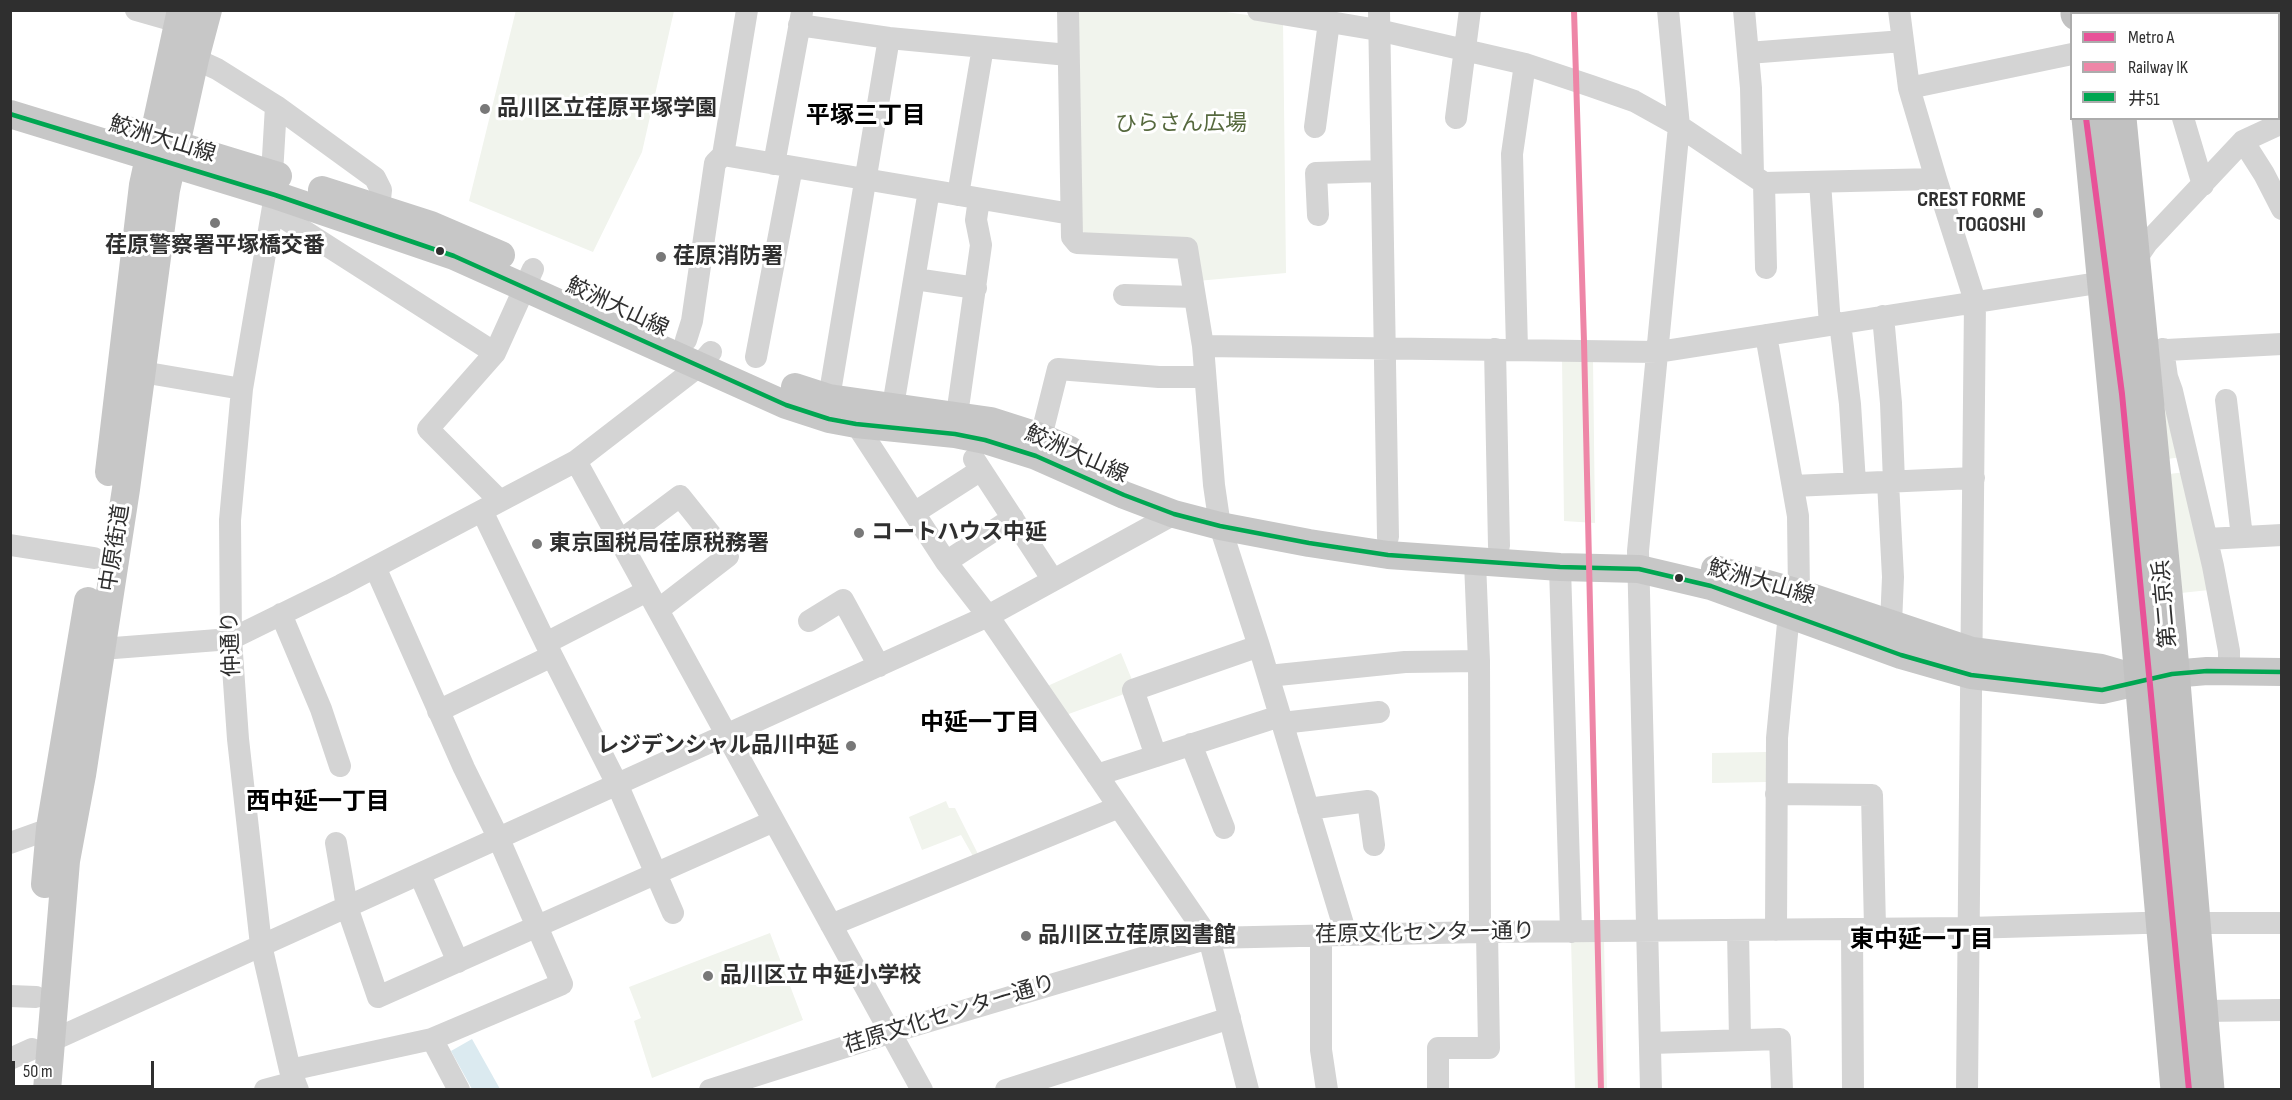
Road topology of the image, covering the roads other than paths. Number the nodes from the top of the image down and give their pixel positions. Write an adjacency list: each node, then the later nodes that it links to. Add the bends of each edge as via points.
1 (136, 10): 10 (street)
2 (208, 10): 21 (main road, 中原街道)
3 (747, 10): 36 (street)
4 (1068, 10): 20 (street)
5 (1258, 10): 13 (street)
6 (1470, 10): 17 (street)
7 (1668, 10): 32 (street)
8 (1744, 10): 18 (street)
9 (1899, 10): 15 (street)
10 (179, 16): 35 (main road, 中原街道)
11 (801, 18): 14 (street); 37 (street)
12 (1378, 20): 13 (street); 17 (street); 38 (street)
13 (1329, 22): 33 (street)
14 (889, 38): 16 (street); 39 (street)
15 (1903, 41): 18 (street); 23 (street)
16 (983, 47): 20 (street); 46 (street)
17 (1466, 51): 22 (street); 27 (street)
18 (1748, 53): 40 (street)
19 (2070, 54): 23 (street)
20 (1068, 55): 49 (street)
21 (195, 58): 25 (street); 35 (main road, 中原街道)
22 (1525, 64): 32 (street, via 1634,101); 67 (street, via 1512,154)
23 (1909, 88): 41 (street)
24 (10, 94): 35 (main road, 鮫洲大山線)
25 (276, 106): 45 (street, 仲通り); 47 (street, via 375,178 381,189)
26 (10, 114): 35 (main road, 鮫洲大山線)
27 (1456, 118)
28 (2088, 120): 55 (highway, 第二京浜)
29 (2120, 120): 51 (highway, 第二京浜)
30 (2184, 120): 43 (street)
31 (2282, 123): 34 (street)
32 (1679, 126): 40 (street); 69 (street)
33 (1315, 127)
34 (2252, 131): 43 (street); 48 (street, via 2264,174)
35 (162, 150): 45 (main road, 鮫洲大山線); 73 (main road, 中原街道); 100 (main road, 中原街道, via 134,244 106,491)
36 (723, 155): 37 (street); 63 (street, via 715,163)
37 (783, 165): 39 (street); 71 (street)
38 (1381, 171): 50 (street, via 1316,173); 66 (street)
39 (865, 179): 44 (street); 78 (street)
40 (1759, 179): 42 (street); 52 (street)
41 (1936, 179): 42 (street); 59 (street)
42 (1820, 182): 61 (street)
43 (2203, 185): 51 (street)
44 (929, 190): 46 (street); 54 (street)
45 (273, 194): 47 (main road, 鮫洲大山線); 53 (main road, 鮫洲大山線); 70 (street); 75 (street, 仲通り)
46 (969, 197): 49 (street); 56 (street, via 981,245)
47 (379, 208): 53 (main road, 鮫洲大山線, via 448,232)
48 (2282, 209)
49 (1071, 214): 58 (street, via 1072,237 1077,243 1187,248)
50 (1318, 215)
51 (2134, 262): 68 (highway, 第二京浜)
52 (1766, 268)
53 (529, 278): 63 (main road, 鮫洲大山線); 70 (street); 72 (main road, 鮫洲大山線)
54 (915, 279): 56 (street); 77 (street)
55 (2104, 282): 59 (street); 123 (highway, 第二京浜)
56 (976, 288): 79 (street)
57 (1124, 295): 58 (street)
58 (1196, 297): 65 (street)
59 (1975, 301): 60 (street); 84 (street)
60 (1883, 316): 61 (street); 85 (street, via 1891,403)
61 (1835, 324): 62 (street); 86 (street, via 1850,404)
62 (1766, 335): 69 (street); 87 (street)
63 (686, 340): 72 (main road, 鮫洲大山線)
64 (2282, 344): 68 (street)
65 (1203, 346): 66 (street); 74 (street)
66 (1386, 348): 67 (street); 94 (street)
67 (1506, 349): 69 (street); 99 (street)
68 (2153, 351): 82 (street, via 2172,391); 83 (highway, 第二京浜)
69 (1658, 352): 101 (street)
70 (495, 353): 88 (street, via 428,429)
71 (756, 357)
72 (705, 359): 78 (main road, 鮫洲大山線); 78 (main road, 鮫洲大山線, via 786,405 828,419); 81 (street)
73 (142, 372): 75 (street); 115 (main road, 中原街道)
74 (1204, 377): 80 (street, via 1058,369); 91 (street)
75 (242, 389): 113 (street, 仲通り, via 230,520)
76 (2226, 400): 95 (street)
77 (893, 406): 78 (main road, 鮫洲大山線); 79 (main road, 鮫洲大山線)
78 (844, 408): 89 (street); 90 (main road, 鮫洲大山線, via 985,440 1036,456)
79 (957, 415): 80 (main road, 鮫洲大山線)
80 (1041, 436): 91 (main road, 鮫洲大山線)
81 (576, 461): 88 (street); 97 (street)
82 (2189, 465): 83 (street); 96 (street)
83 (2154, 468): 123 (highway, 第二京浜)
84 (1974, 478): 85 (street); 118 (street)
85 (1891, 482): 86 (street); 112 (street)
86 (1855, 483): 87 (street)
87 (1793, 486): 108 (street, via 1798,516)
88 (491, 506): 104 (street); 116 (street)
89 (914, 513): 92 (street, via 977,465); 102 (street)
90 (1174, 514): 91 (main road, 鮫洲大山線); 106 (street)
91 (1218, 516): 94 (main road, 鮫洲大山線); 103 (main road, 鮫洲大山線, via 1308,543); 114 (street)
92 (1012, 518): 102 (street); 106 (street)
93 (2282, 536): 95 (street)
94 (1388, 537): 99 (main road, 鮫洲大山線)
95 (2242, 537): 96 (street)
96 (2207, 539): 120 (street, via 2229,651)
97 (620, 542): 107 (street); 107 (street, via 680,496 728,556)
98 (10, 545): 100 (street)
99 (1499, 546): 101 (main road, 鮫洲大山線)
100 (94, 558): 137 (main road, 中原街道)
101 (1638, 560): 105 (main road, 鮫洲大山線); 108 (main road, 鮫洲大山線, via 1695,564); 157 (street)
102 (946, 562): 110 (street)
103 (1475, 562): 105 (main road, 鮫洲大山線); 117 (street)
104 (375, 567): 109 (street); 124 (street)
105 (1560, 567): 159 (street)
106 (1053, 580): 110 (street)
107 (653, 600): 116 (street); 127 (street)
108 (1794, 603): 112 (main road, 鮫洲大山線); 118 (main road, 鮫洲大山線, via 1901,655); 133 (street, via 1777,738)
109 (281, 614): 113 (street); 130 (street)
110 (988, 616): 119 (street); 131 (street)
111 (809, 621): 119 (street, via 843,600)
112 (1891, 624): 118 (main road, 鮫洲大山線)
113 (231, 639): 115 (street); 163 (street, 仲通り)
114 (1259, 646): 122 (street); 129 (street, via 1133,690)
115 (101, 649): 137 (main road, 中原街道, via 82,775)
116 (549, 650): 124 (street); 132 (street)
117 (1479, 661): 122 (street, via 1405,662); 158 (street)
118 (1971, 663): 123 (main road, 鮫洲大山線, via 2102,690); 153 (street)
119 (879, 666): 127 (street)
120 (2229, 671): 121 (main road, 鮫洲大山線); 123 (main road, 鮫洲大山線)
121 (2282, 672)
122 (1268, 676): 126 (street)
123 (2156, 677): 148 (highway, 第二京浜); 149 (highway, 第二京浜)
124 (438, 711): 139 (street)
125 (1379, 712): 126 (street)
126 (1281, 719): 128 (street); 135 (street)
127 (727, 735): 132 (street); 136 (street)
128 (1191, 744): 129 (street); 138 (street)
129 (1156, 756): 131 (street)
130 (340, 766)
131 (1097, 775): 134 (street)
132 (617, 784): 139 (street); 143 (street)
133 (1776, 794): 152 (street, via 1872,795); 156 (street)
134 (1119, 807): 150 (street); 162 (street)
135 (1308, 809): 142 (street, via 1368,801); 160 (street)
136 (774, 821): 143 (street); 150 (street)
137 (62, 825): 140 (street); 165 (main road, 中原街道); 173 (main road, 中原街道, via 63,884)
138 (1224, 828)
139 (498, 837): 144 (street); 151 (street)
140 (10, 843)
141 (336, 843): 145 (street)
142 (1374, 845)
143 (656, 874): 146 (street); 151 (street)
144 (420, 875): 145 (street); 164 (street)
145 (347, 907): 163 (street); 164 (street, via 378,997)
146 (673, 913)
147 (2282, 923): 149 (street, 荏原文化センター通り)
148 (2162, 924): 149 (street, 荏原文化センター通り); 153 (street, 荏原文化センター通り); 189 (highway, 第二京浜)
149 (2194, 924): 167 (highway, 第二京浜)
150 (831, 925): 169 (street)
151 (536, 928): 164 (street); 170 (street, via 562,984)
152 (1875, 928): 153 (street, 荏原文化センター通り); 154 (street, 荏原文化センター通り)
153 (1968, 928): 188 (street)
154 (1852, 929): 156 (street, 荏原文化センター通り); 187 (street)
155 (1738, 930): 156 (street, 荏原文化センター通り); 157 (street, 荏原文化センター通り); 171 (street)
156 (1776, 930)
157 (1648, 931): 159 (street, 荏原文化センター通り); 172 (street)
158 (1484, 932): 159 (street, 荏原文化センター通り); 160 (street, 荏原文化センター通り); 184 (street, via 1489,1048 1438,1048)
159 (1571, 932)
160 (1346, 934): 161 (street, 荏原文化センター通り)
161 (1321, 935): 162 (street, 荏原文化センター通り); 183 (street, via 1321,1050)
162 (1209, 938): 168 (street); 169 (street, 荏原文化センター通り)
163 (261, 945): 173 (street); 174 (street, 仲通り)
164 (458, 962)
165 (23, 996): 173 (main road, 中原街道)
166 (2282, 1010): 167 (street)
167 (2202, 1011): 190 (highway, 第二京浜)
168 (1230, 1018): 181 (street); 182 (street)
169 (890, 1033): 179 (street, 荏原文化センター通り); 180 (street)
170 (432, 1039): 174 (street); 178 (street)
171 (1740, 1040): 172 (street); 186 (street, via 1780,1039)
172 (1651, 1043): 185 (street)
173 (31, 1050): 175 (main road, 中原街道); 176 (main road, 中原街道)
174 (294, 1081): 177 (street)
175 (29, 1089)
176 (47, 1089)
177 (265, 1089)
178 (459, 1089)
179 (710, 1089)
180 (922, 1089)
181 (1006, 1089)
182 (1248, 1089)
183 (1327, 1089)
184 (1438, 1089)
185 (1651, 1089)
186 (1782, 1089)
187 (1853, 1089)
188 (1966, 1089)
189 (2177, 1089)
190 (2208, 1089)

